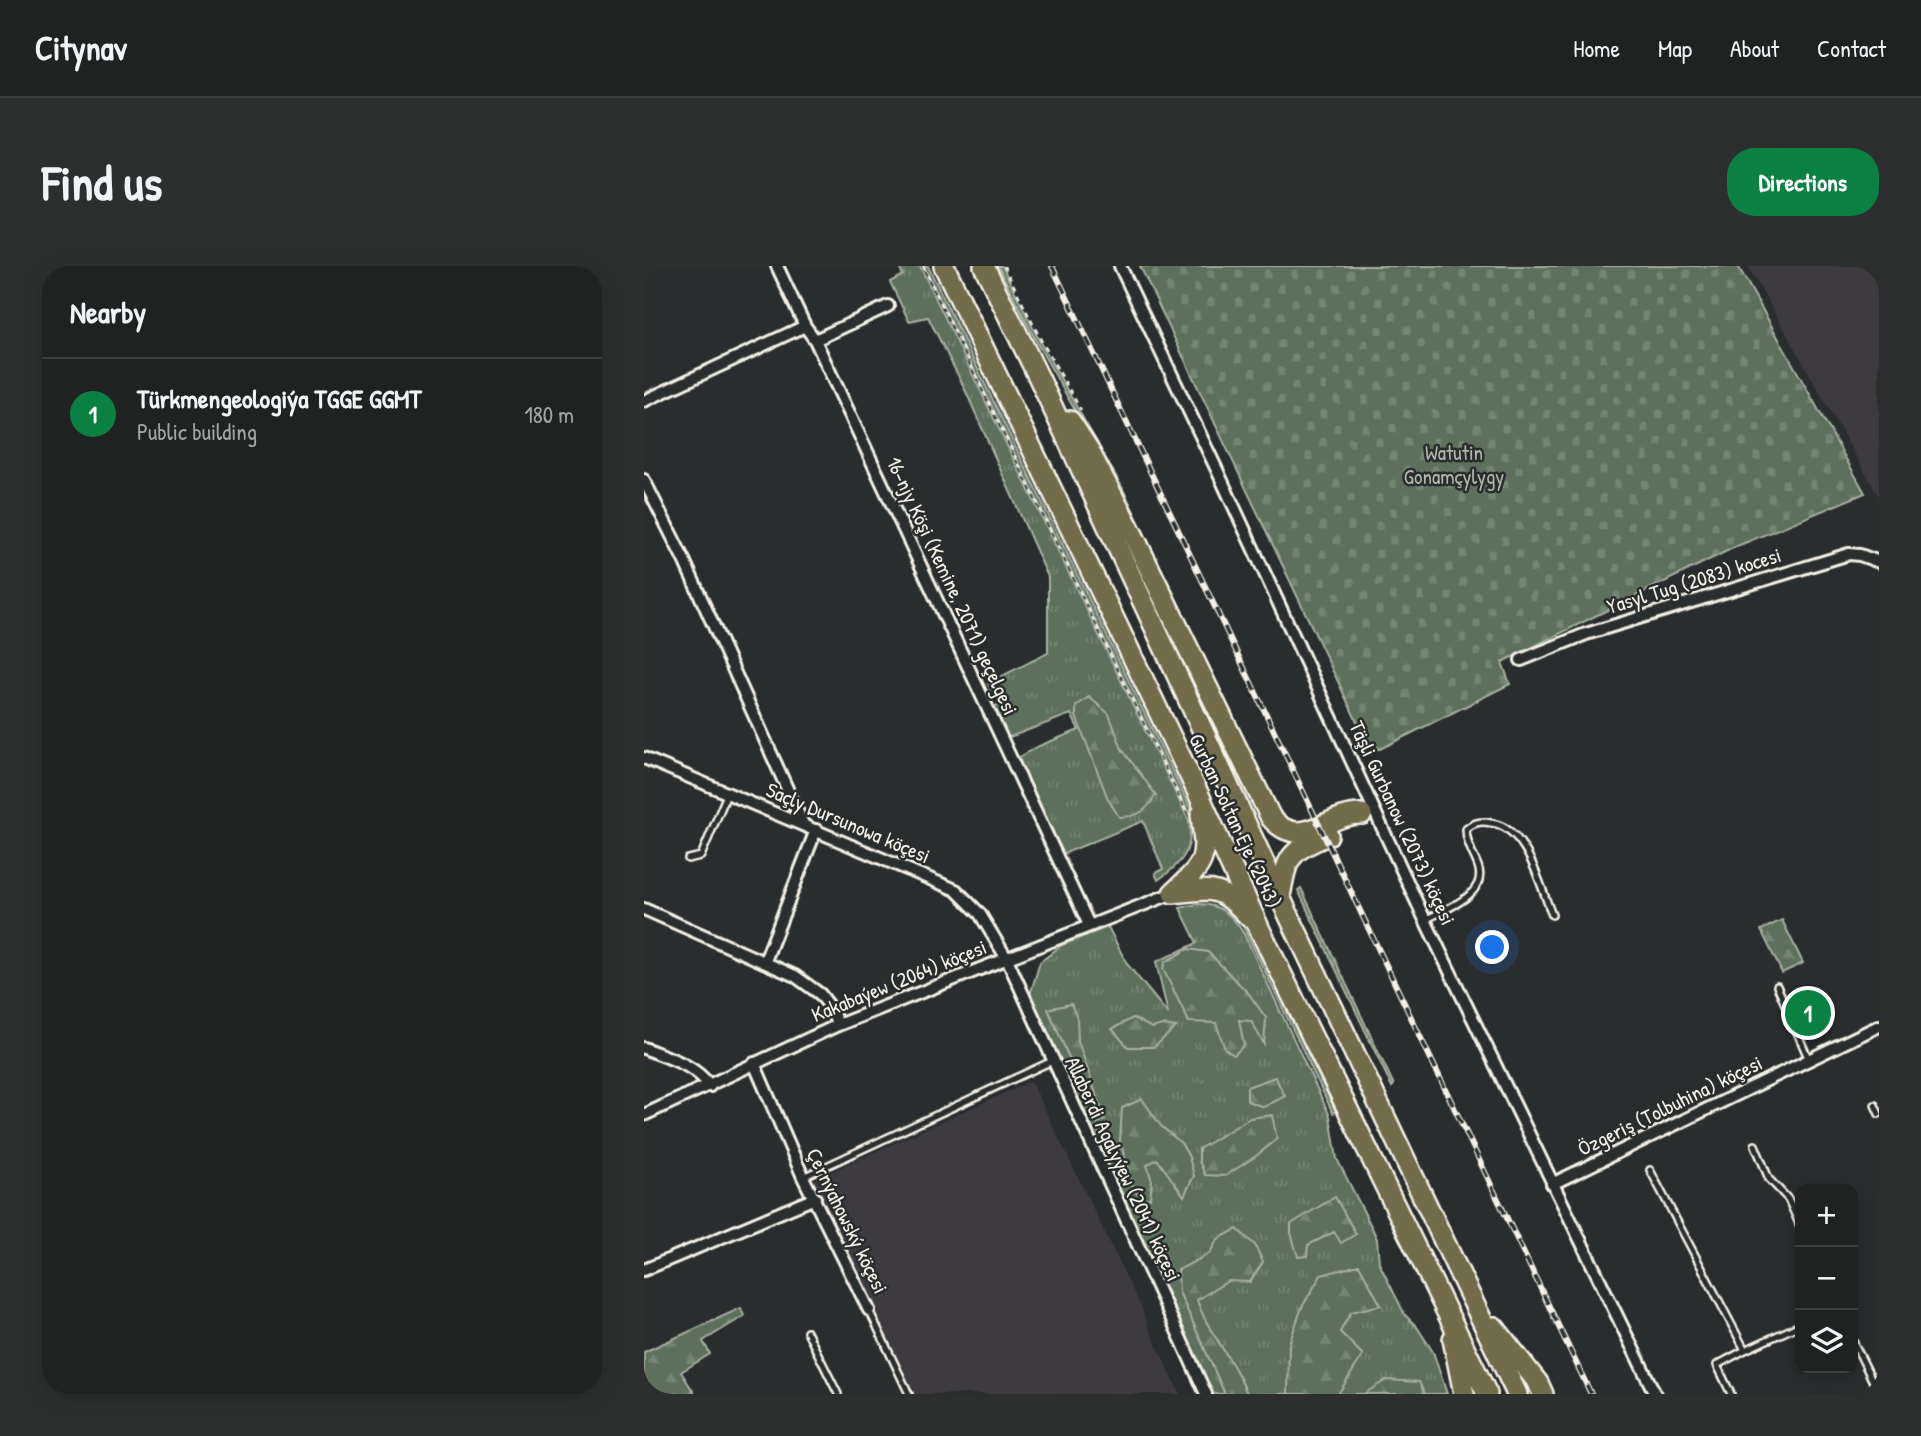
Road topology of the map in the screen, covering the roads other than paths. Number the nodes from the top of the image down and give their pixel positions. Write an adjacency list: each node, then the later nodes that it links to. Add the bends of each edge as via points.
1 (777, 266): 6 (street, 16-njy Köşi (Kemine, 2071) geçelgesi)
2 (944, 266): 15 (highway, Gurban Soltan Eje (2043))
3 (984, 266): 8 (highway, Gurban Soltan Eje (2043))
4 (1120, 266): 16 (street, Täşli Gurbanow (2073) köçesi)
5 (888, 306): 7 (street)
6 (805, 326): 7 (street, 16-njy Köşi (Kemine, 2071) geçelgesi); 9 (street)
7 (815, 340): 25 (street, 16-njy Köşi (Kemine, 2071) geçelgesi)
8 (1039, 378): 16 (highway, via 1087,447 1271,818 1296,834 1348,813); 21 (highway, Gurban Soltan Eje (2043))
9 (644, 401)
10 (644, 480): 17 (street)
11 (1879, 562): 12 (street, Yasyl Tug (2083) kocesi, via 1849,554 1586,634)
12 (1521, 660)
13 (644, 758): 14 (street, Saçly Dursunowa köçesi)
14 (728, 792): 17 (street, Saçly Dursunowa köçesi); 19 (lane, via 701,856)
15 (1198, 793): 20 (highway, via 1204,858); 26 (highway, Gurban Soltan Eje (2043))
16 (1368, 811): 21 (highway, via 1353,824 1299,848 1289,858); 24 (street, Täşli Gurbanow (2073) köçesi)
17 (803, 824): 18 (street, Saçly Dursunowa köçesi)
18 (816, 830): 27 (street, Saçly Dursunowa köçesi, via 956,890 979,914); 28 (street)
19 (688, 859)
20 (1173, 892): 25 (street, Kakabaýew (2064) köçesi); 26 (highway, via 1220,892 1232,898)
21 (1280, 897): 47 (highway, Gurban Soltan Eje (2043))
22 (644, 909): 28 (street)
23 (1552, 915): 24 (lane, via 1521,842 1509,828 1485,822 1466,829 1480,870 1478,884 1471,895)
24 (1425, 920): 43 (street, Täşli Gurbanow (2073) köçesi)
25 (1088, 925): 27 (street, Kakabaýew (2064) köçesi)
26 (1260, 930): 49 (highway, Gurban Soltan Eje (2043))
27 (1007, 959): 30 (street, Kakabaýew (2064) köçesi); 34 (street, Allaberdi Agalyýew (2041) köçesi)
28 (765, 961): 30 (street, via 820,994)
29 (1777, 986): 33 (lane)
30 (838, 1025): 35 (street, Kakabaýew (2064) köçesi)
31 (1879, 1026): 33 (street, Özgeriş (Tolbuhina) köçesi)
32 (644, 1048): 36 (street, via 693,1068)
33 (1809, 1060): 43 (street, Özgeriş (Tolbuhina) köçesi)
34 (1052, 1061): 42 (lane); 56 (street, Allaberdi Agalyýew (2041) köçesi)
35 (754, 1063): 36 (street, Kakabaýew (2064) köçesi); 42 (street, Çernýahowský köçesi)
36 (709, 1086): 39 (street, Kakabaýew (2064) köçesi)
37 (1875, 1105): 38 (lane)
38 (1879, 1114)
39 (644, 1115)
40 (1755, 1145): 45 (lane, via 1769,1179 1788,1199)
41 (1650, 1170): 52 (lane)
42 (803, 1177): 44 (street, Çernýahowský köçesi)
43 (1552, 1184): 61 (street, Täşli Gurbanow (2073) köçesi)
44 (815, 1198): 46 (street); 48 (street, Çernýahowský köçesi)
45 (1795, 1215)
46 (644, 1269)
47 (1474, 1303): 59 (highway, Gurban Soltan Eje (2043)); 60 (highway)
48 (869, 1310): 55 (lane, Çernýahowský köçesi)
49 (1448, 1314): 57 (highway); 58 (highway, Gurban Soltan Eje (2043))
50 (1795, 1327): 52 (lane)
51 (807, 1332): 54 (lane)
52 (1745, 1350): 62 (lane, via 1717,1365)
53 (1858, 1351): 63 (lane)
54 (838, 1394)
55 (909, 1394)
56 (1206, 1394)
57 (1464, 1394)
58 (1487, 1394)
59 (1517, 1394)
60 (1543, 1394)
61 (1655, 1394)
62 (1731, 1394)
63 (1879, 1394)

